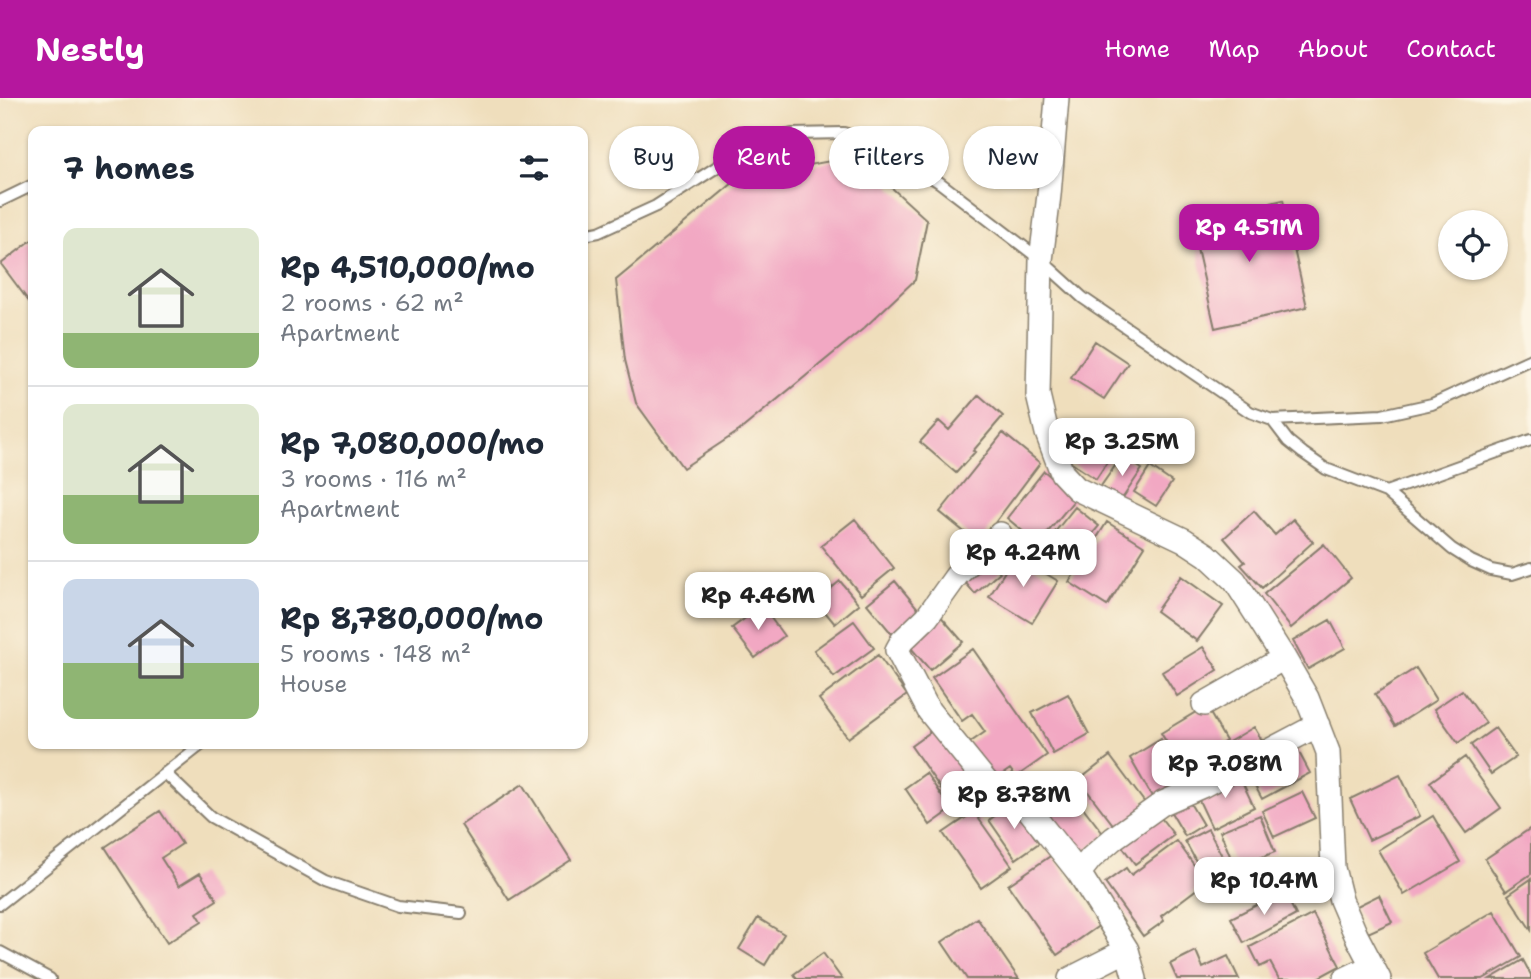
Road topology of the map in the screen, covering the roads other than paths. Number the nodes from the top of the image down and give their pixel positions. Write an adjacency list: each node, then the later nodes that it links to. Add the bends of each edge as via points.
1 (1057, 106): 5 (street)
2 (28, 187): 3 (lane)
3 (0, 201)
4 (588, 234): 5 (lane, via 656,206 753,144 792,134 844,133 884,148 939,182)
5 (1041, 260): 7 (lane, via 1083,298 1250,412); 12 (street, via 1038,395 1062,474 1077,489 1207,555 1235,581)
6 (1531, 359): 7 (lane, via 1420,407 1382,415)
7 (1272, 420): 9 (lane, via 1288,441 1326,470)
8 (1531, 440): 9 (lane)
9 (1386, 492): 11 (lane, via 1471,561 1512,574)
10 (1000, 534): 17 (street, via 957,575 897,650 929,711 989,785 1029,810)
11 (1531, 568)
12 (1284, 659): 13 (street); 14 (street)
13 (1204, 704)
14 (1318, 725): 17 (street, via 1163,803 1114,838); 22 (street, via 1328,752 1333,868 1341,900)
15 (196, 749): 16 (lane)
16 (165, 773): 18 (lane); 19 (lane, via 211,817 326,881 398,906)
17 (1079, 873): 20 (street)
18 (0, 904)
19 (461, 913)
20 (1127, 950): 24 (street); 25 (street)
21 (0, 952): 23 (lane)
22 (1376, 972): 26 (street)
23 (50, 979)
24 (1070, 979)
25 (1135, 979)
26 (1345, 979)

